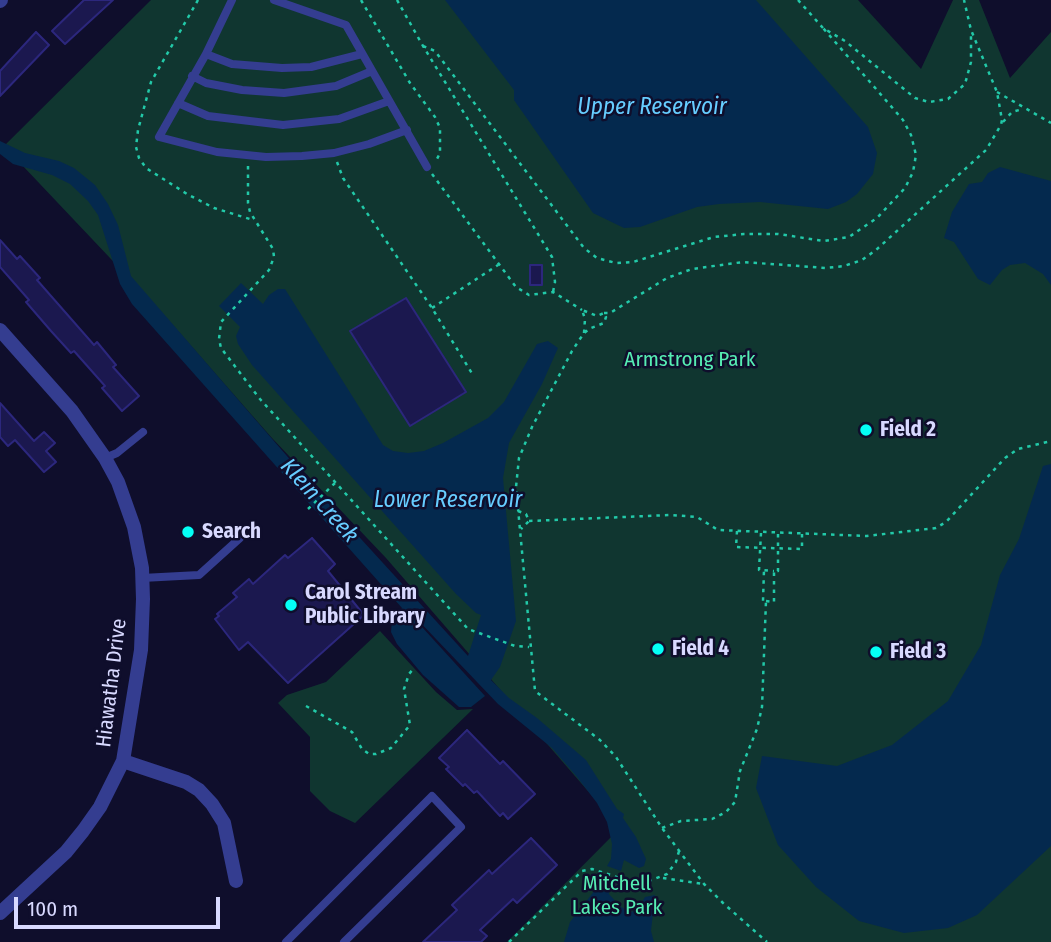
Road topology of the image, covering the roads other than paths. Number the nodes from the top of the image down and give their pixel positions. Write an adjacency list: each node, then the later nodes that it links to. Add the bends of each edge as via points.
1 (232, 0): 3 (lane)
2 (274, 0): 4 (lane, via 346,25)
3 (206, 54): 4 (lane, via 232,64 282,68 312,67); 6 (lane)
4 (362, 54): 5 (lane)
5 (372, 71): 6 (lane, via 337,86 284,93 242,90); 7 (lane)
6 (192, 76): 8 (lane)
7 (390, 101): 8 (lane, via 339,119 283,125 208,116); 9 (lane)
8 (178, 103): 9 (lane, via 159,137 249,156 334,153)
9 (407, 130): 10 (lane)
10 (427, 167)
11 (0, 330): 13 (street, Hiawatha Drive, via 72,411)
12 (143, 432): 13 (lane)
13 (105, 458): 15 (street, Hiawatha Drive, via 134,527)
14 (240, 538): 15 (lane, via 199,575)
15 (142, 578): 16 (street, Hiawatha Drive, via 141,650)
16 (123, 761): 17 (street, via 199,790 224,823); 18 (street, Hiawatha Drive, via 83,831)
17 (236, 881)
18 (0, 913)
19 (288, 942): 20 (lane, via 432,796 461,827)
20 (344, 942)

